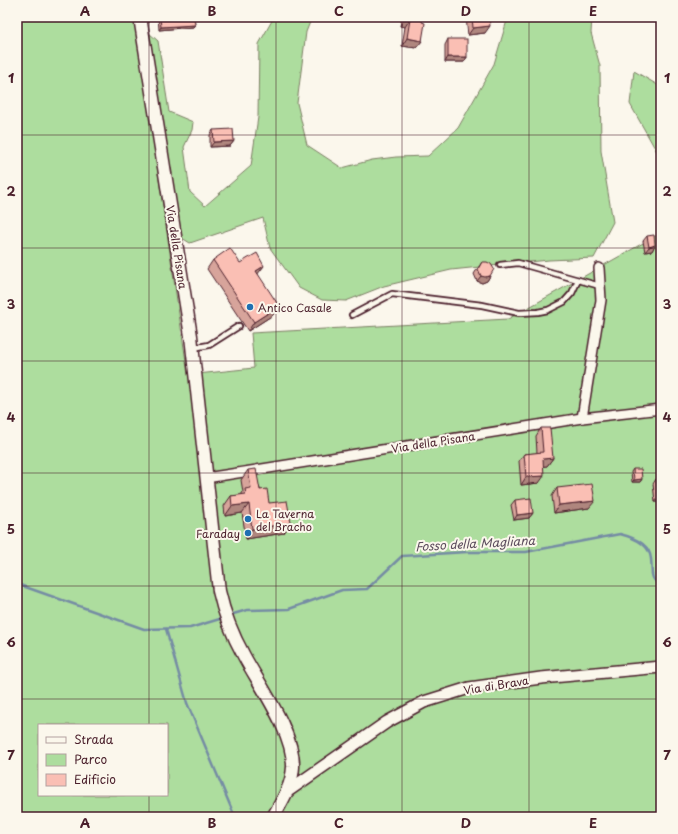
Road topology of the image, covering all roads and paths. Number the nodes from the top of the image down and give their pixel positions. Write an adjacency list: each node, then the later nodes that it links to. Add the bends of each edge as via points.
1 (140, 17): 8 (main road, Via della Pisana)
2 (500, 265): 4 (lane, via 518,264)
3 (599, 268): 5 (street)
4 (578, 280): 5 (lane); 6 (lane, via 564,302 538,312 519,313 482,305 392,294)
5 (600, 286): 10 (street, via 601,300)
6 (352, 315)
7 (239, 326): 8 (lane, via 209,345)
8 (193, 348): 11 (main road, Via della Pisana)
9 (661, 409): 10 (street, Via della Pisana)
10 (582, 418): 11 (street, Via della Pisana)
11 (206, 478): 13 (main road, Via della Pisana, via 221,601 243,655 278,717 288,742 293,766)
12 (661, 667): 13 (street, Via di Brava, via 476,687 424,702 387,722)
13 (288, 791): 14 (main road, Via della Pisana)
14 (273, 817)

